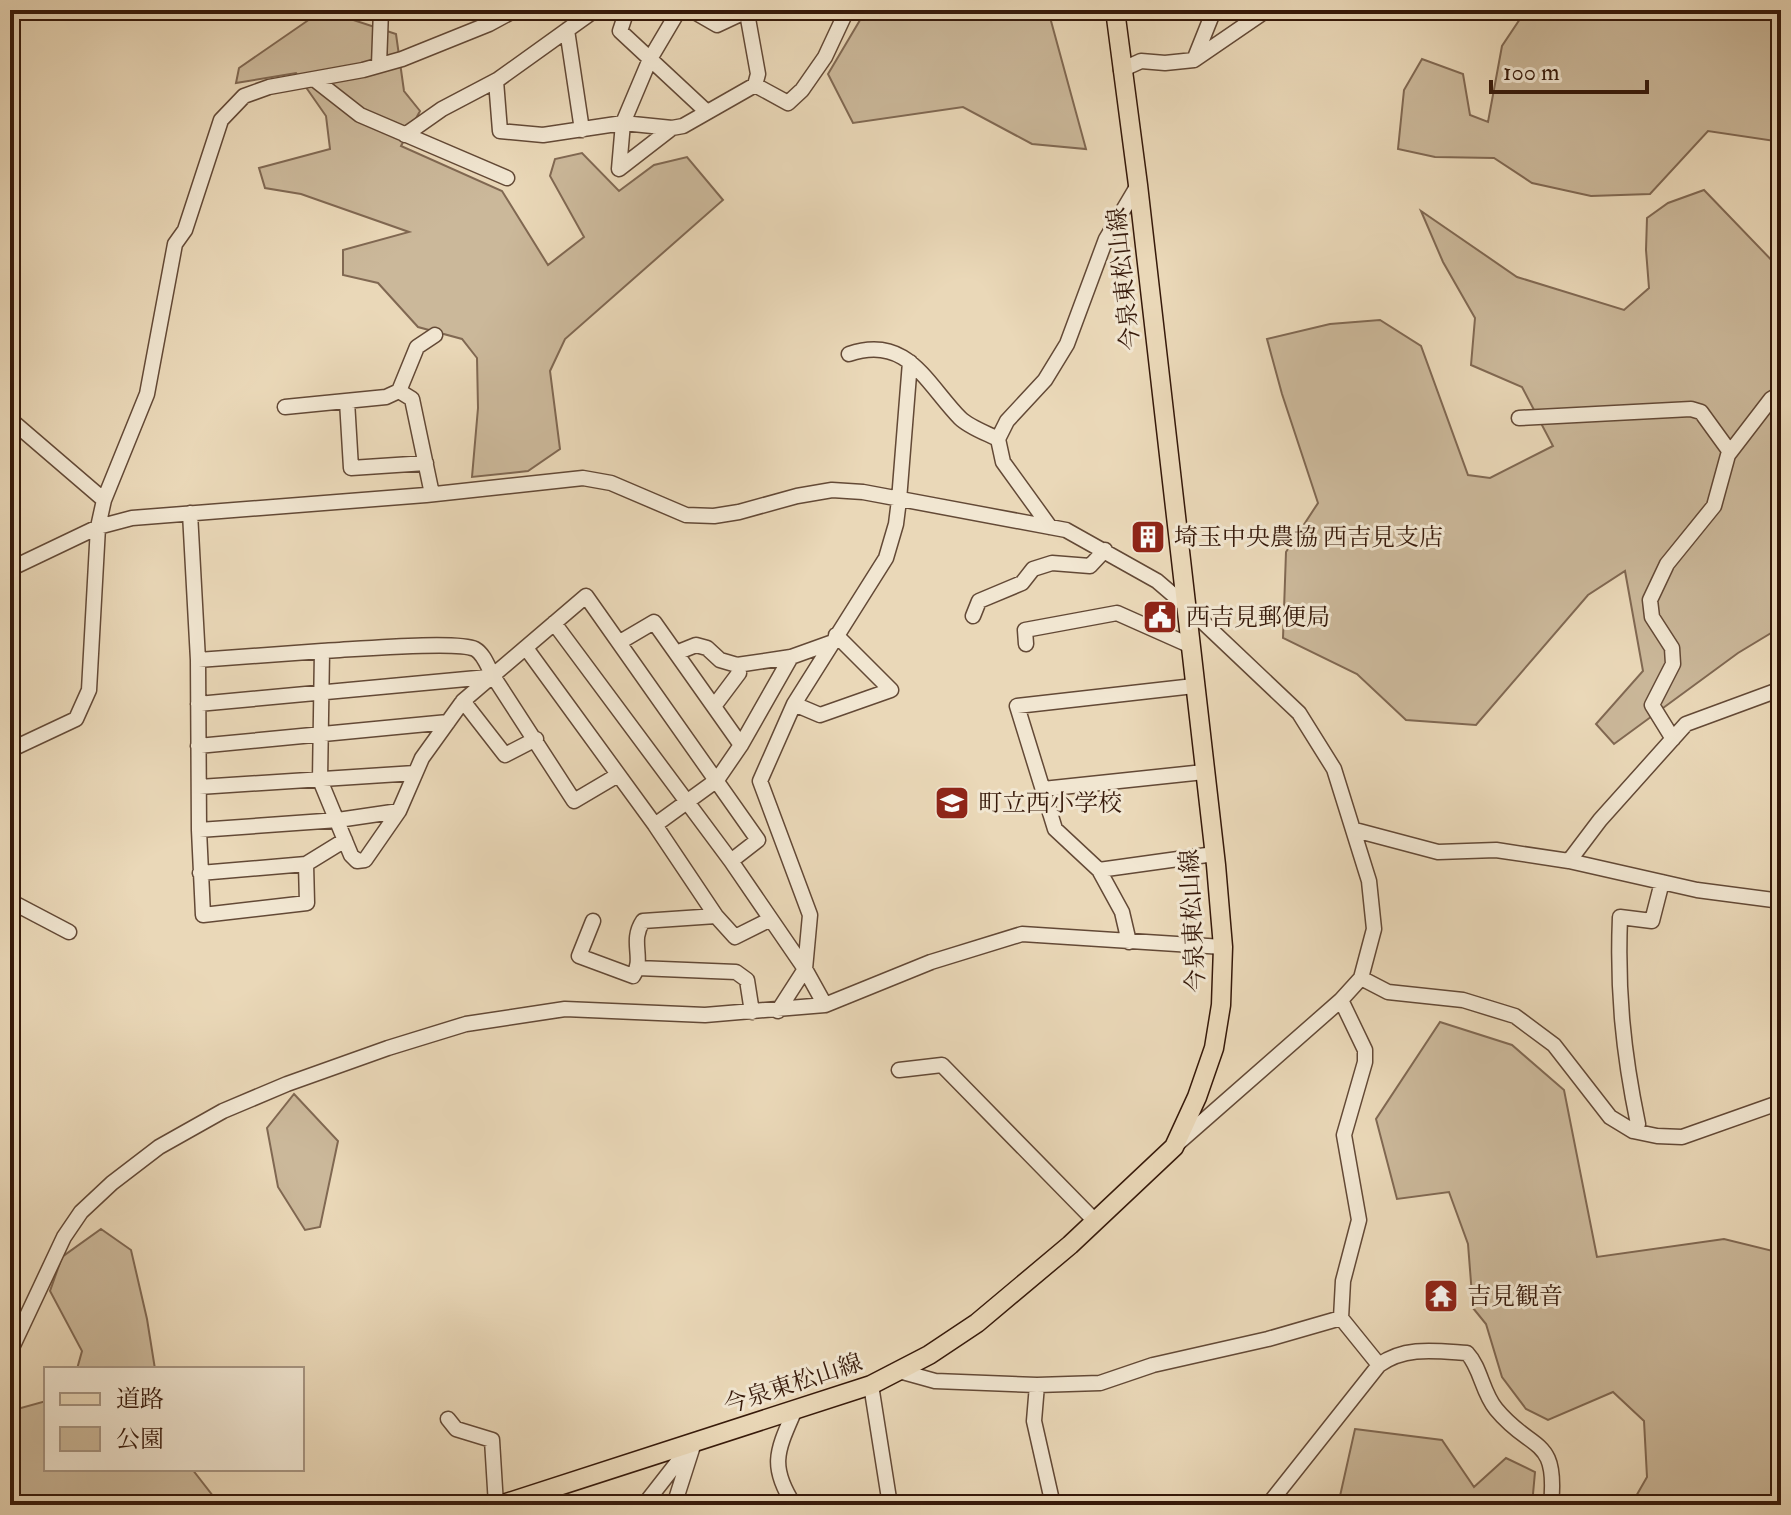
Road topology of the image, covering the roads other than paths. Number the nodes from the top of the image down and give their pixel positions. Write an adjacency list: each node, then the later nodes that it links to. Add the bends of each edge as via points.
1 (381, 10): 18 (street)
2 (515, 10): 18 (street)
3 (595, 10): 14 (street)
4 (627, 10): 16 (street, via 620,31)
5 (679, 10): 16 (street)
6 (691, 10): 11 (street, via 717,25)
7 (847, 10): 22 (street, via 825,57 788,103)
8 (1115, 10): 19 (main road, 今泉東松山線)
9 (1223, 10): 12 (street)
10 (1267, 10): 17 (street)
11 (748, 11): 22 (street, via 758,74)
12 (1212, 16): 17 (street)
13 (10, 28): 15 (street)
14 (567, 30): 21 (street); 26 (street)
15 (10, 34)
16 (650, 59): 23 (street); 24 (street)
17 (1194, 60): 19 (street, via 1141,61)
18 (379, 65): 20 (street)
19 (1121, 70): 29 (main road, 今泉東松山線)
20 (314, 79): 27 (street, via 360,115); 43 (street, via 244,96 221,120 185,230 175,244 147,394)
21 (499, 79): 26 (street, via 500,131 543,135); 27 (street)
22 (755, 85): 23 (street)
23 (707, 112): 25 (street)
24 (623, 123): 25 (street); 25 (street, via 619,169); 26 (street)
25 (672, 128)
26 (582, 130)
27 (405, 135): 28 (street)
28 (507, 178)
29 (1138, 185): 39 (street, via 1106,239 1067,344); 50 (main road, 今泉東松山線)
30 (435, 335): 33 (street, via 417,347)
31 (849, 354): 32 (street, via 884,348)
32 (910, 362): 39 (street, via 962,420); 44 (street)
33 (399, 391): 35 (street); 41 (street, via 412,399)
34 (1781, 393): 40 (street)
35 (347, 401): 36 (street); 41 (street, via 351,468)
36 (285, 407)
37 (10, 416): 43 (street)
38 (1519, 418): 40 (street, via 1691,409 1701,412)
39 (998, 439): 47 (street, via 1003,462)
40 (1730, 452): 74 (street, via 1714,506 1667,564 1650,600 1652,617 1672,648 1673,664 1652,705)
41 (426, 463): 42 (street)
42 (432, 494): 44 (street, via 583,478 611,483 686,515 714,516 832,490); 45 (street)
43 (104, 500): 46 (street)
44 (899, 500): 47 (street); 53 (street, via 886,558)
45 (190, 513): 46 (street); 61 (street)
46 (98, 527): 49 (street); 77 (street, via 89,690 76,719)
47 (1050, 527): 48 (street)
48 (1105, 550): 50 (street); 51 (street, via 1090,566 1052,563 1033,569 1022,583 979,601)
49 (10, 569)
50 (1185, 605): 56 (main road, 今泉東松山線); 90 (street, via 1299,713 1334,769)
51 (973, 616)
52 (554, 623): 54 (street, via 586,596); 57 (street); 85 (street)
53 (833, 639): 60 (street); 69 (street); 69 (street, via 891,690 820,715)
54 (620, 642): 59 (street, via 654,622); 82 (street)
55 (1026, 644): 56 (street, via 1025,630 1117,613)
56 (1189, 645): 64 (main road, 今泉東松山線)
57 (526, 648): 63 (street); 80 (street)
58 (322, 651): 61 (street); 63 (street, via 475,649); 66 (street)
59 (676, 653): 62 (street, via 696,645); 70 (street)
60 (791, 657): 62 (street); 75 (street)
61 (198, 660): 68 (street)
62 (737, 665): 70 (street, via 739,673)
63 (493, 676): 66 (street); 67 (street); 73 (street)
64 (1194, 686): 78 (main road, 今泉東松山線); 84 (street, via 1017,706)
65 (1781, 689): 74 (street, via 1686,724)
66 (322, 693): 68 (street); 72 (street)
67 (463, 701): 71 (street); 73 (street, via 505,755)
68 (198, 704): 76 (street)
69 (794, 704): 108 (street, via 760,781 810,915)
70 (715, 705): 75 (street)
71 (448, 722): 72 (street); 79 (street)
72 (320, 735): 76 (street); 81 (street)
73 (536, 739): 80 (street, via 574,801)
74 (1673, 739): 94 (street)
75 (741, 745): 82 (street)
76 (198, 746): 83 (street)
77 (10, 750)
78 (1204, 772): 84 (street); 92 (main road, 今泉東松山線)
79 (415, 773): 81 (street); 86 (street)
80 (618, 775): 88 (street)
81 (320, 780): 83 (street); 87 (street)
82 (717, 780): 85 (street); 93 (street, via 758,840)
83 (199, 787): 89 (street)
84 (1043, 789): 96 (street, via 1055,829)
85 (685, 802): 88 (street); 93 (street)
86 (399, 811): 87 (street); 91 (street, via 365,860 357,861)
87 (338, 820): 89 (street); 91 (street)
88 (655, 825): 101 (street)
89 (199, 830): 97 (street)
90 (1355, 830): 94 (street, via 1438,852 1496,850); 109 (street, via 1369,881 1374,929)
91 (345, 840): 95 (street)
92 (1214, 854): 96 (street); 106 (main road, 今泉東松山線)
93 (731, 861): 102 (street)
94 (1569, 861): 98 (street)
95 (306, 864): 97 (street); 97 (street, via 307,903 203,915)
96 (1099, 870): 105 (street, via 1122,912)
97 (200, 873)
98 (1662, 882): 100 (street); 116 (street, via 1652,921 1620,917 1618,977 1638,1124)
99 (10, 901): 104 (street)
100 (1781, 901)
101 (716, 916): 102 (street, via 735,937); 107 (street, via 643,921 636,932)
102 (769, 920): 108 (street)
103 (593, 921): 107 (street, via 579,956 633,976)
104 (69, 932)
105 (1129, 942): 106 (street); 111 (street, via 1022,934 931,962)
106 (1223, 947): 117 (main road, 今泉東松山線, via 1214,1048)
107 (638, 968): 113 (street, via 736,972 747,980)
108 (805, 969): 111 (street); 112 (street)
109 (1361, 978): 110 (street); 116 (street, via 1388,992 1463,1000 1515,1016 1554,1045 1610,1117)
110 (1341, 1000): 117 (street); 119 (street, via 1365,1050 1344,1135 1359,1220 1343,1281)
111 (825, 1005): 112 (street)
112 (778, 1011): 113 (street)
113 (752, 1012): 120 (street, via 565,1009 466,1024 223,1111 159,1147 81,1212)
114 (899, 1070): 118 (street, via 942,1065)
115 (1781, 1102): 116 (street, via 1682,1137)
116 (1633, 1131)
117 (1174, 1147): 118 (main road, 今泉東松山線)
118 (1095, 1221): 122 (main road, 今泉東松山線, via 977,1323)
119 (1341, 1318): 121 (street); 124 (street, via 1100,1383)
120 (10, 1352)
121 (1379, 1365): 134 (street); 135 (street, via 1394,1355 1421,1351 1467,1353 1495,1408 1551,1461)
122 (899, 1371): 123 (main road, 今泉東松山線); 124 (street, via 935,1381)
123 (871, 1385): 125 (main road, 今泉東松山線); 132 (street)
124 (1037, 1385): 133 (street, via 1034,1421)
125 (794, 1412): 127 (main road, 今泉東松山線); 131 (street, via 778,1448 781,1484)
126 (448, 1419): 128 (street, via 456,1429 492,1440)
127 (694, 1441): 128 (main road, 今泉東松山線); 129 (street); 130 (street)
128 (498, 1505)
129 (644, 1505)
130 (672, 1505)
131 (794, 1505)
132 (890, 1505)
133 (1053, 1505)
134 (1268, 1505)
135 (1551, 1505)

